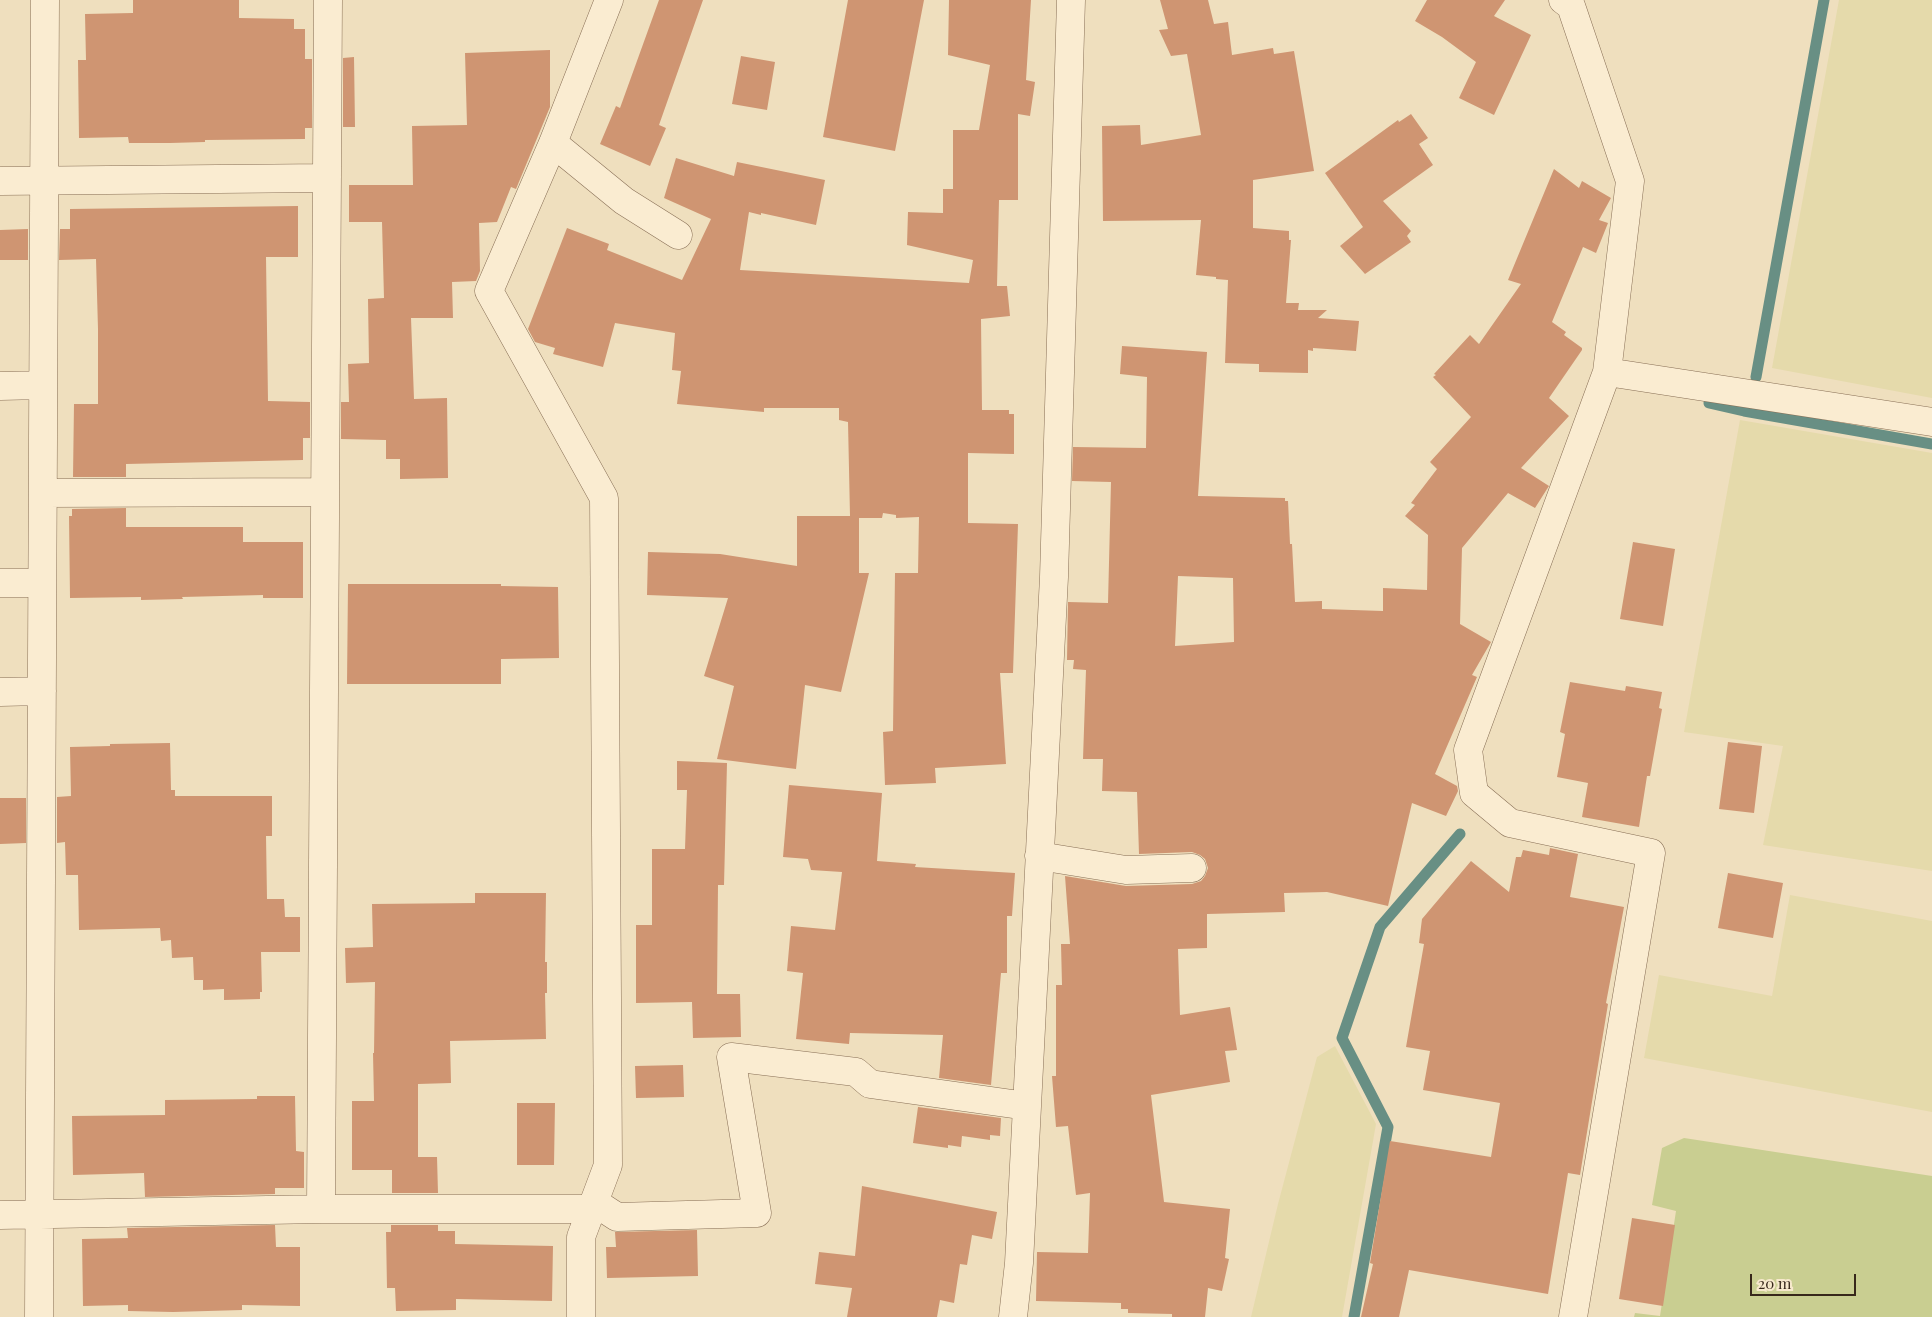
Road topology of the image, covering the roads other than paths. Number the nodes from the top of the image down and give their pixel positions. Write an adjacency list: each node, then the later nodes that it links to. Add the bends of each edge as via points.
1 (44, 0): 9 (street)
2 (328, 0): 7 (street)
3 (609, 0): 6 (street)
4 (1071, 0): 21 (street, via 1054,567)
5 (1563, 0): 11 (street, via 1571,6 1630,181)
6 (553, 143): 10 (street, via 624,202); 24 (street, via 489,291 604,498 608,1165)
7 (327, 178): 9 (street); 15 (street)
8 (0, 181): 9 (street)
9 (44, 181): 12 (street)
10 (678, 235)
11 (1607, 372): 14 (street); 31 (street, via 1468,750 1474,793 1510,823 1651,853)
12 (43, 385): 13 (street); 16 (street)
13 (0, 386)
14 (1932, 422)
15 (325, 492): 16 (street); 25 (street)
16 (43, 494): 18 (street)
17 (0, 583): 18 (street)
18 (42, 583): 19 (street)
19 (42, 691): 20 (street); 27 (street)
20 (0, 692)
21 (1040, 856): 22 (street, via 1126,870); 23 (street)
22 (1192, 868)
23 (1027, 1106): 24 (street, via 870,1084 856,1072 732,1057 757,1214 617,1217); 30 (street)
24 (592, 1206): 25 (street); 29 (street, via 581,1236)
25 (321, 1209): 27 (street)
26 (0, 1215): 27 (street)
27 (39, 1216): 28 (street)
28 (39, 1317)
29 (581, 1317)
30 (1013, 1317)
31 (1573, 1317)

